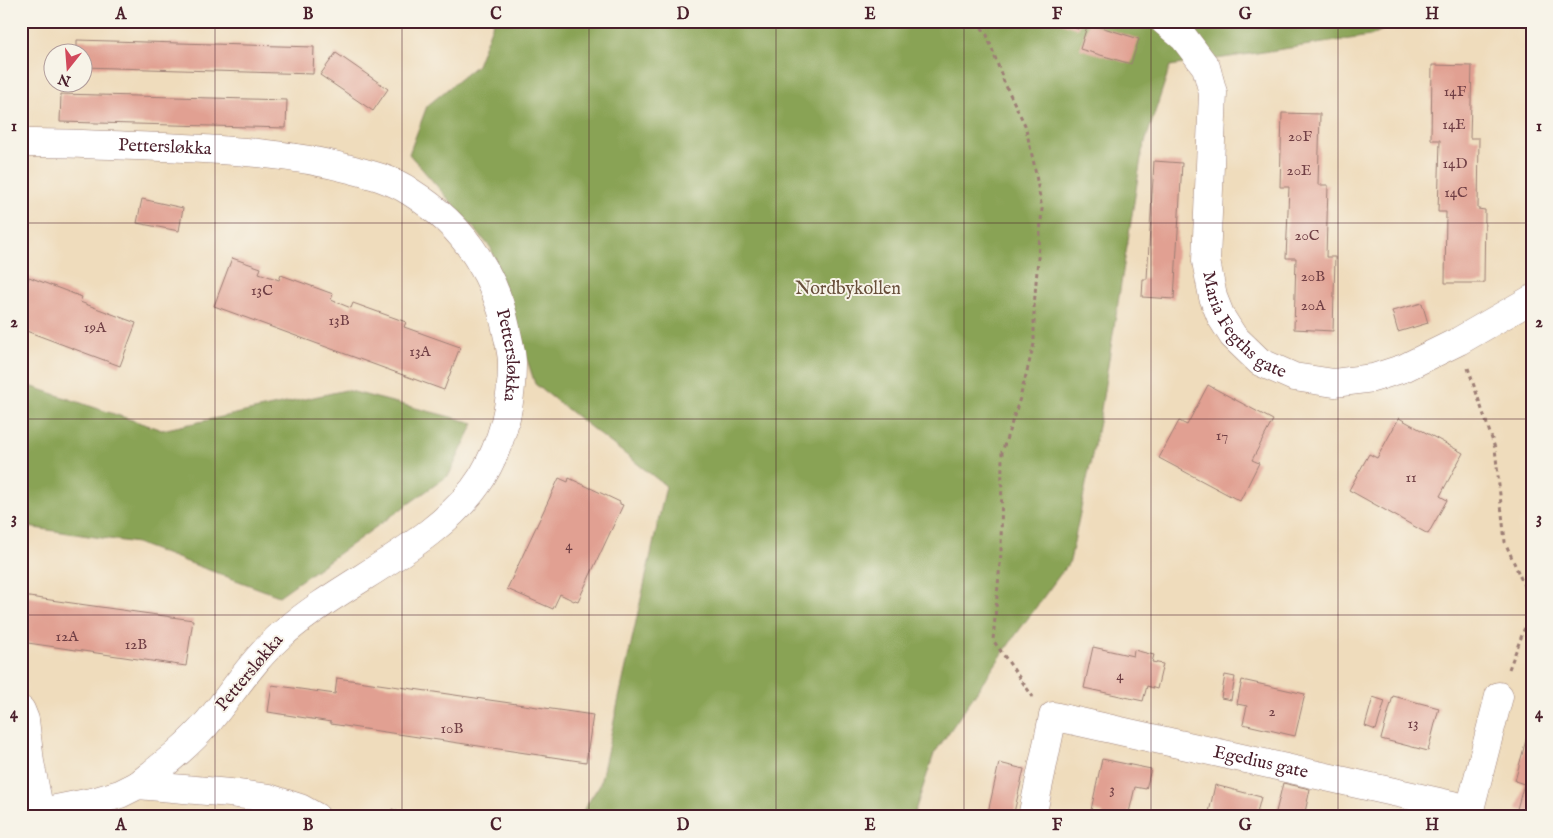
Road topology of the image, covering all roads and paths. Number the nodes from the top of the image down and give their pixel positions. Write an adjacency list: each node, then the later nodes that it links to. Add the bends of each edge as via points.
1 (977, 21): 10 (path, via 987,35 1004,82 1025,125 1042,208 1034,344 1002,452 1001,553 993,640 1034,698)
2 (1164, 21): 5 (street, Maria Fegths gate, via 1184,38 1206,67 1213,93 1206,261 1213,297 1233,336 1260,362 1294,377 1334,383 1373,378 1404,368)
3 (21, 143): 11 (street, Pettersløkka, via 224,150 296,157 372,175 407,189 440,213 467,240 490,278 503,313 512,360 510,400 501,440 481,478 458,507 421,539 284,632 269,646 207,724 184,748)
4 (1532, 299): 5 (street, Maria Fegths gate)
5 (1459, 341): 6 (path, via 1495,448 1505,542)
6 (1532, 604)
7 (1532, 609): 8 (path)
8 (1499, 696): 12 (street)
9 (21, 710): 13 (street, via 25,720)
10 (1053, 716): 12 (street, Egedius gate); 15 (street)
11 (138, 785): 13 (street, Pettersløkka, via 96,801); 14 (street, via 269,798)
12 (1469, 813)
13 (31, 814)
14 (316, 817)
15 (1032, 817)

